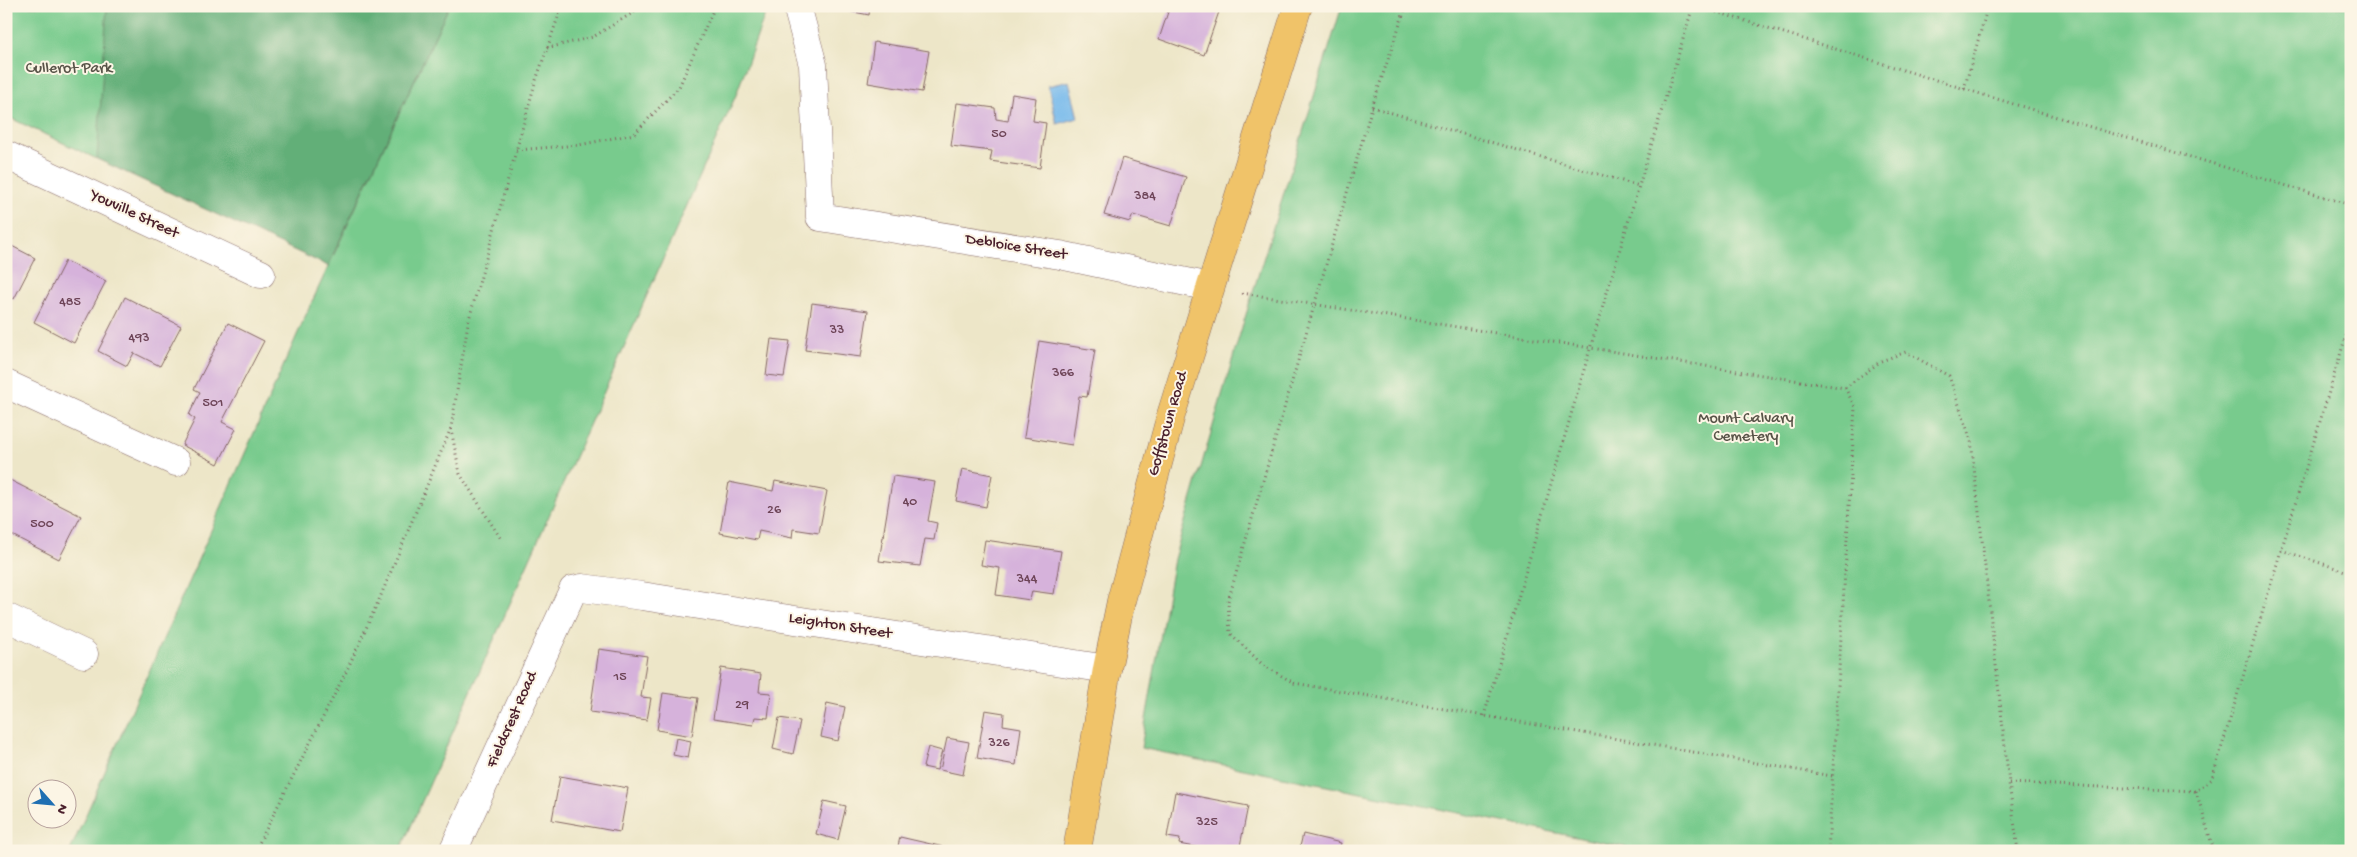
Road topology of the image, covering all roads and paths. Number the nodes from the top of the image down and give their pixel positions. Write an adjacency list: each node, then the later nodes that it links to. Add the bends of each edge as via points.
1 (562, 6): 10 (path)
2 (644, 6): 10 (path, via 594,36)
3 (715, 6): 13 (path, via 679,87 634,134 579,145)
4 (797, 6): 18 (street, Debloice Street, via 813,65 820,217 1060,255)
5 (1298, 6): 18 (main road, Goffstown Road)
6 (1406, 6): 12 (path)
7 (1693, 6): 15 (path)
8 (1697, 6): 11 (path)
9 (1988, 6): 11 (path)
10 (547, 48): 13 (path)
11 (1964, 89): 16 (path)
12 (1372, 107): 15 (path); 19 (path)
13 (516, 150): 24 (path, via 468,323)
14 (6, 155): 17 (street, Youville Street)
15 (1639, 186): 21 (path)
16 (2351, 205)
17 (261, 274)
18 (1210, 287): 19 (path); 32 (main road, Goffstown Road, via 1171,415 1121,602)
19 (1314, 305): 21 (path); 33 (path, via 1228,602 1230,633 1263,665 1294,683)
20 (2351, 319): 27 (path)
21 (1590, 349): 23 (path); 33 (path)
22 (6, 384): 25 (street)
23 (1845, 388): 34 (path, via 1856,406); 35 (path, via 1881,362 1906,352 1949,376 1971,440)
24 (451, 428): 26 (path, via 460,474); 37 (path, via 346,672)
25 (176, 462)
26 (501, 539)
27 (2281, 550): 28 (path); 36 (path, via 2212,779)
28 (2351, 573)
29 (573, 590): 32 (street, Leighton Street, via 582,588 642,596); 38 (street, Fieldcrest Road)
30 (6, 617): 31 (street)
31 (84, 654)
32 (1107, 669): 39 (main road, Goffstown Road)
33 (1484, 716): 34 (path)
34 (1832, 776): 40 (path)
35 (2009, 783): 36 (path); 41 (path)
36 (2196, 791): 42 (path)
37 (255, 851)
38 (453, 851)
39 (1077, 851)
40 (1828, 851)
41 (2018, 851)
42 (2214, 851)

